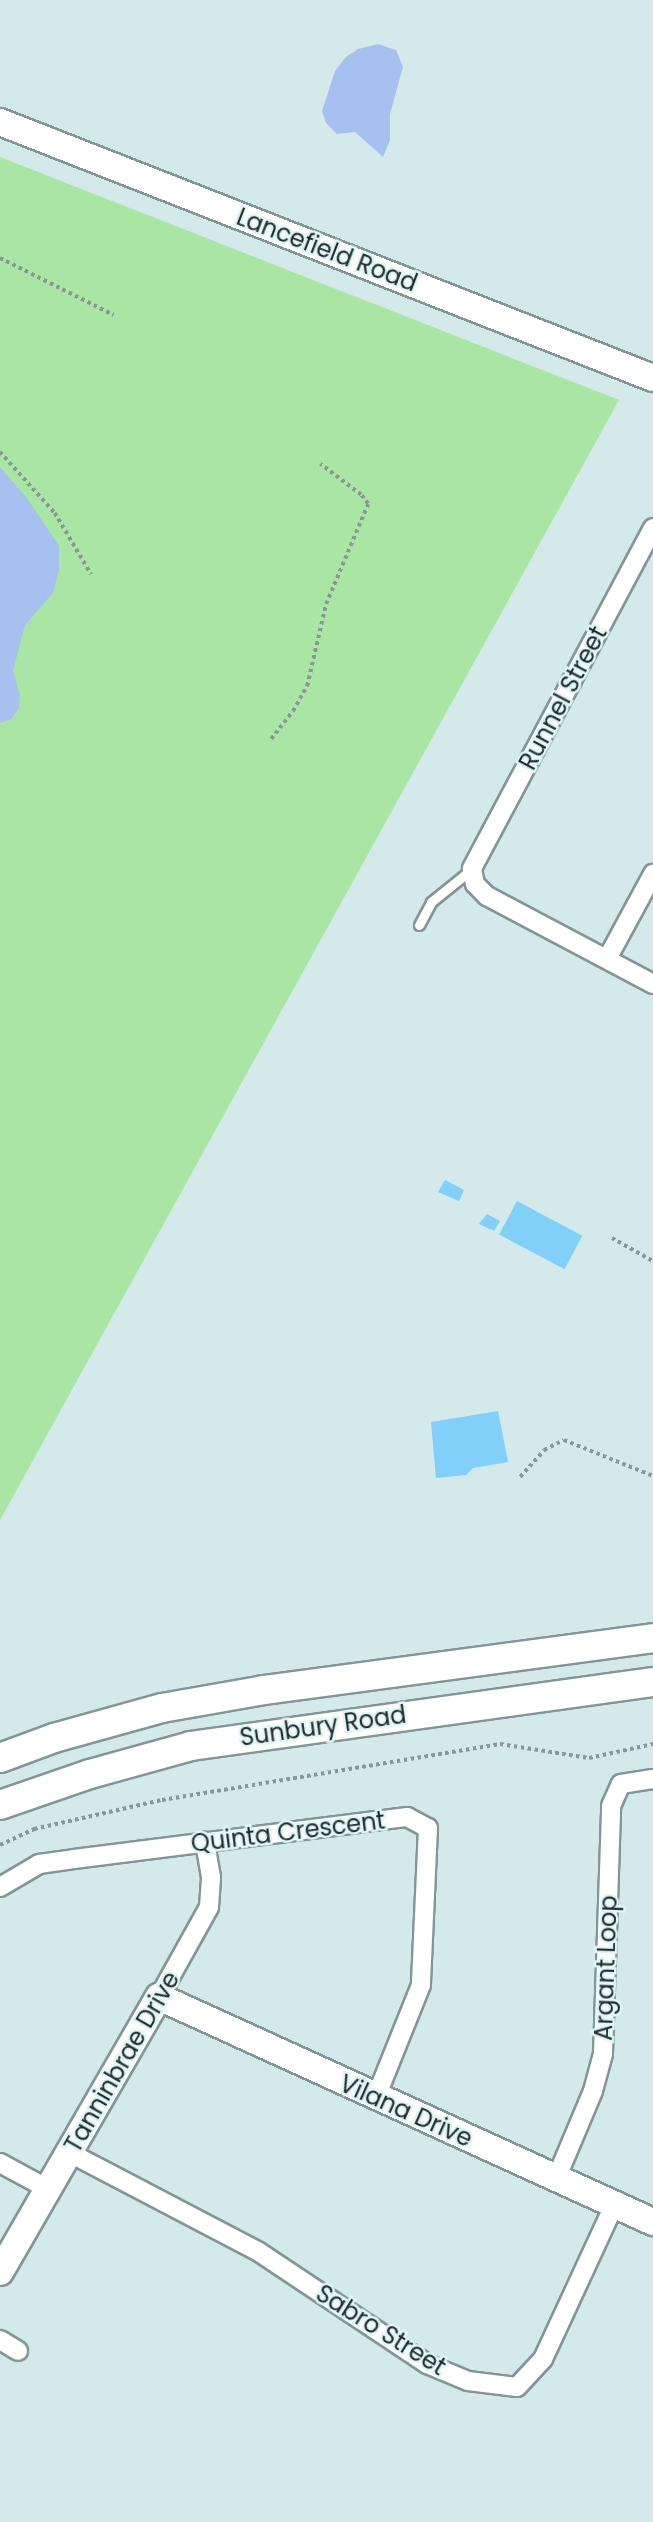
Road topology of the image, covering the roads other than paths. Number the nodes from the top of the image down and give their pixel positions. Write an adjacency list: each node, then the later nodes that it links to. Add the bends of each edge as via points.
1 (0, 121): 2 (street, Lancefield Road)
2 (653, 378)
3 (653, 528): 4 (street, Runnel Street)
4 (472, 869): 6 (lane, Runnel Street, via 430,902); 7 (street, via 475,884 487,896)
5 (653, 874): 7 (street)
6 (419, 925)
7 (607, 959): 8 (street)
8 (653, 984)
9 (653, 1638): 11 (main road, Sunbury Road, via 175,1706 54,1738)
10 (653, 1682): 13 (main road, Sunbury Road, via 191,1746)
11 (0, 1758)
12 (653, 1779): 20 (street, Argant Loop, via 621,1784 611,1806 603,2053 593,2091)
13 (0, 1805)
14 (205, 1842): 15 (street, Quinta Crescent, via 39,1864); 16 (street, Tanninbrae Drive, via 211,1877 209,1907); 17 (street, Quinta Crescent, via 407,1817 428,1828 422,1985)
15 (0, 1888)
16 (159, 1997): 17 (street, Vilana Drive); 18 (street, Tanninbrae Drive)
17 (376, 2097): 20 (street, Vilana Drive)
18 (71, 2154): 21 (street, Tanninbrae Drive); 22 (street, Sabro Street, via 259,2252 427,2364 468,2381 517,2388 543,2359)
19 (0, 2163): 21 (street)
20 (556, 2179): 22 (street, Vilana Drive)
21 (48, 2189): 24 (street, Tanninbrae Drive)
22 (614, 2205): 23 (street, Vilana Drive)
23 (653, 2222)
24 (0, 2272)
25 (0, 2340): 26 (street)
26 (18, 2351)

